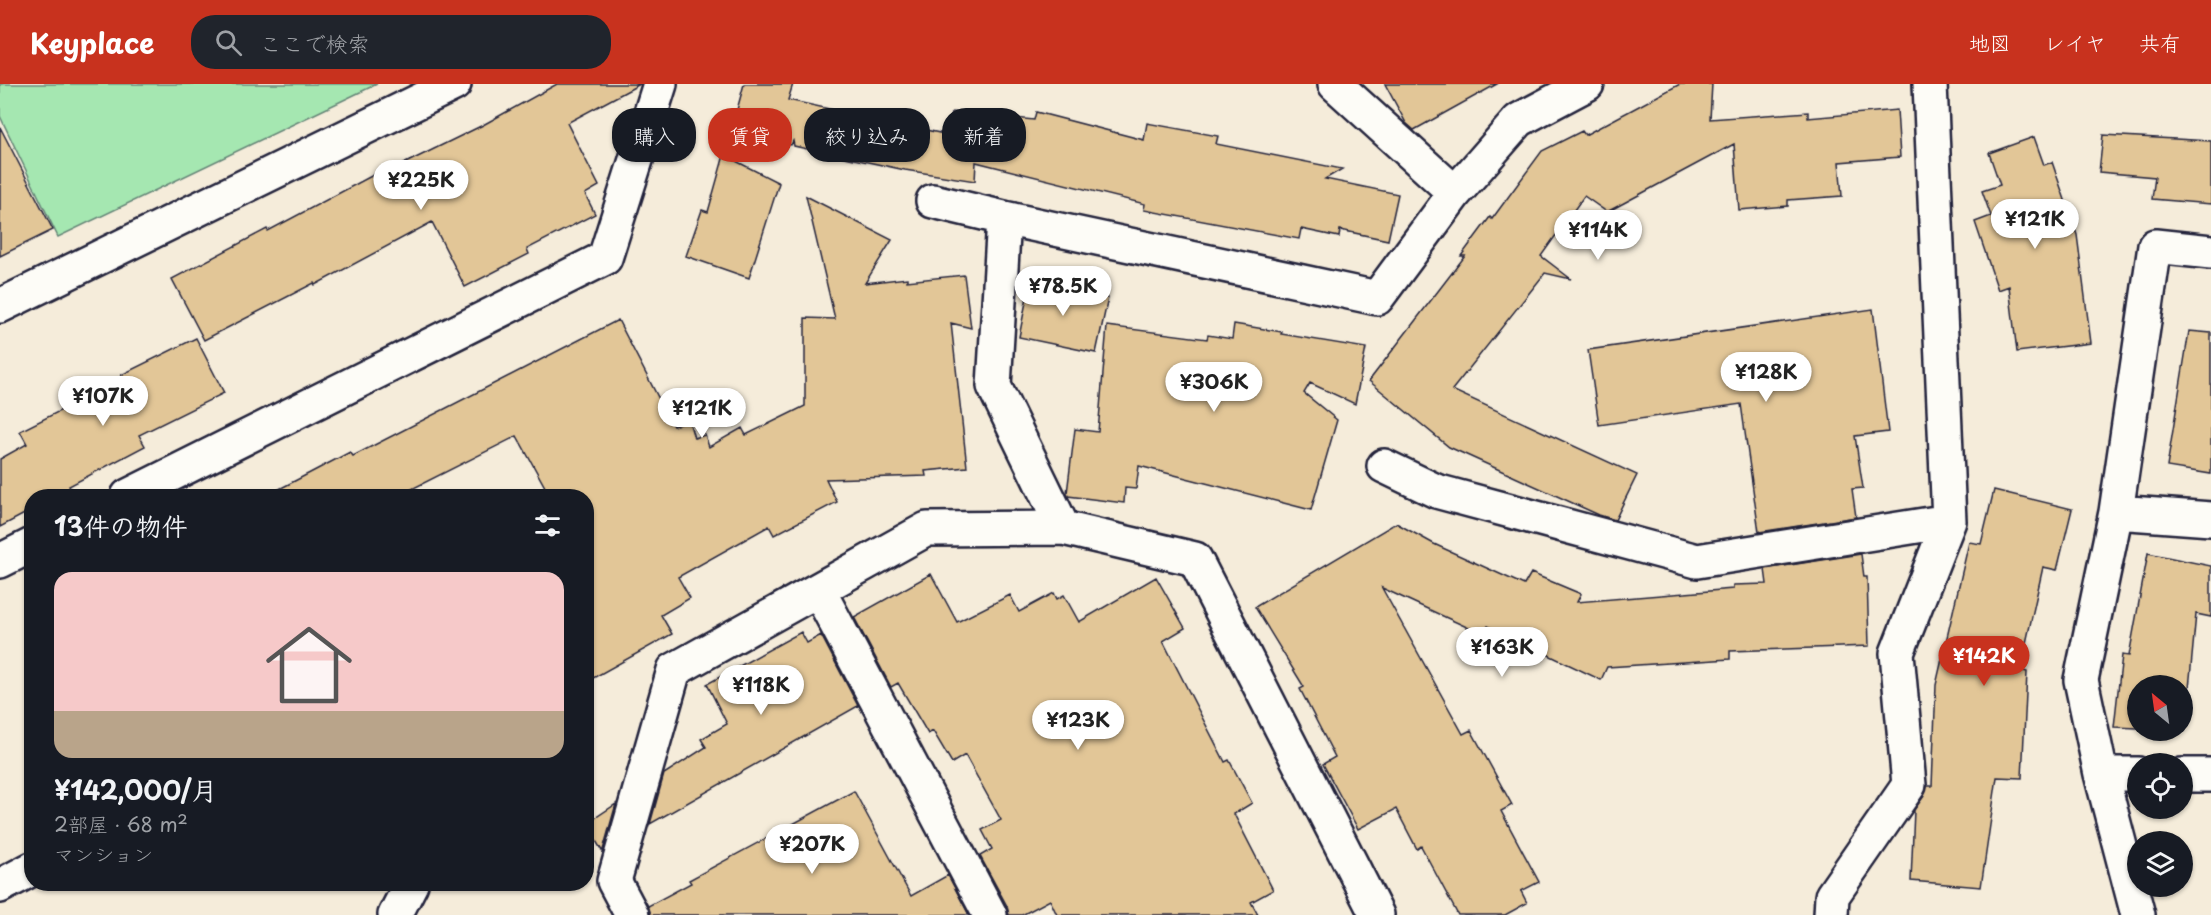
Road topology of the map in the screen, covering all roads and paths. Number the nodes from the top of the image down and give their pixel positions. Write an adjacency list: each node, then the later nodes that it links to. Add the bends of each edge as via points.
1 (454, 84): 10 (street)
2 (660, 84): 12 (street, via 605,258)
3 (1335, 84): 6 (street)
4 (1587, 84): 6 (street, via 1519,120)
5 (1930, 84): 15 (street)
6 (1455, 193): 8 (street, via 1377,298)
7 (933, 201): 8 (street)
8 (1004, 218): 16 (street, via 994,386)
9 (2211, 252): 13 (street, via 2155,246)
10 (0, 306)
11 (1384, 466): 15 (street, via 1436,491 1697,561)
12 (142, 489)
13 (2116, 512): 14 (street); 20 (street, via 2081,680)
14 (2211, 519)
15 (1949, 521): 31 (street, via 1897,653 1909,785 1832,896)
16 (1063, 528): 19 (street, via 927,529); 30 (street, via 1195,559)
17 (24, 549): 18 (street)
18 (0, 561)
19 (819, 591): 28 (street, via 674,670 614,881); 29 (street)
20 (2101, 774): 21 (street); 32 (street)
21 (2127, 774)
22 (2193, 775): 23 (street)
23 (2211, 775)
24 (24, 873): 25 (street)
25 (0, 886)
26 (407, 891): 27 (street)
27 (395, 915)
28 (632, 915)
29 (990, 915)
30 (1377, 915)
31 (1831, 915)
32 (2138, 915)

